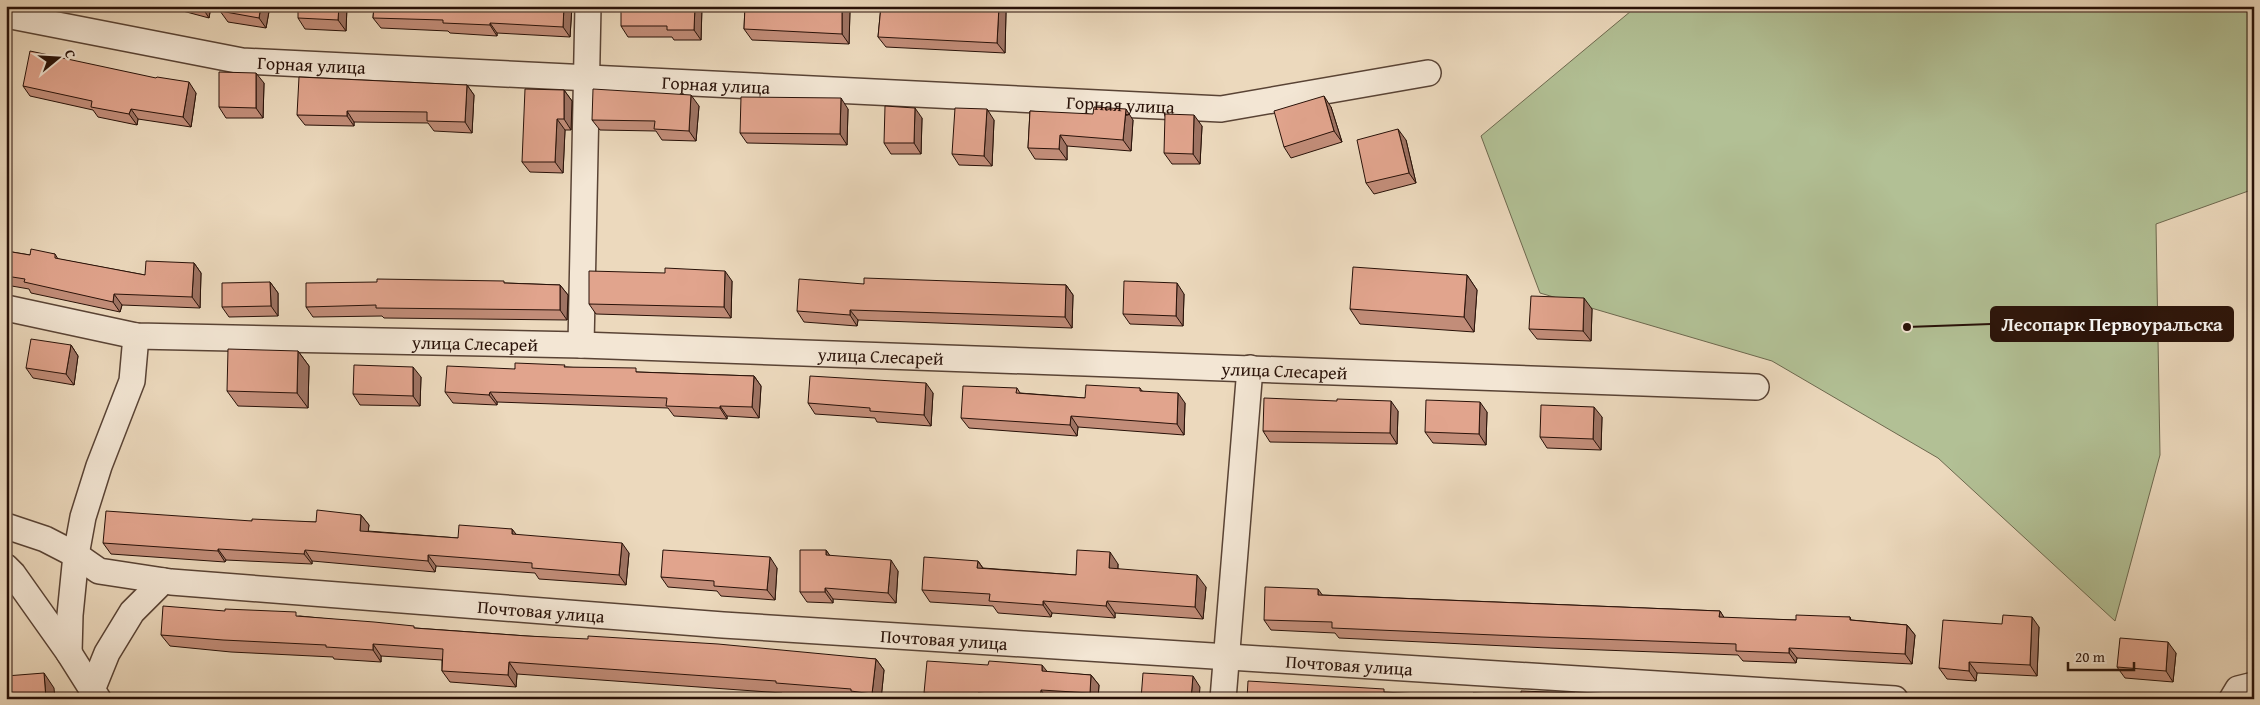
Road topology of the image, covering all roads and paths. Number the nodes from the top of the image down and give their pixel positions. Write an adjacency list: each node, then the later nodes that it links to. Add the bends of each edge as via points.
1 (588, 6): 4 (street)
2 (6, 15): 4 (street, Горная улица, via 242,61)
3 (1428, 73): 4 (street, Горная улица, via 1221,109)
4 (586, 77): 7 (street)
5 (6, 308): 6 (street, улица Слесарей)
6 (136, 336): 7 (street, улица Слесарей); 11 (street, via 132,381 96,474)
7 (581, 345): 8 (street, улица Слесарей)
8 (1250, 368): 9 (street, улица Слесарей); 15 (street)
9 (1756, 387)
10 (6, 526): 11 (street, Почтовая улица, via 45,539)
11 (76, 555): 13 (street, Почтовая улица, via 98,571); 14 (street)
12 (6, 567): 14 (street)
13 (163, 581): 15 (street, Почтовая улица, via 723,626); 17 (street, via 132,612 107,652)
14 (69, 652): 17 (street)
15 (1227, 656): 18 (street); 19 (street, Почтовая улица)
16 (2254, 685): 20 (street, via 2238,689)
17 (95, 694)
18 (1223, 699)
19 (1895, 699)
20 (2232, 699)

